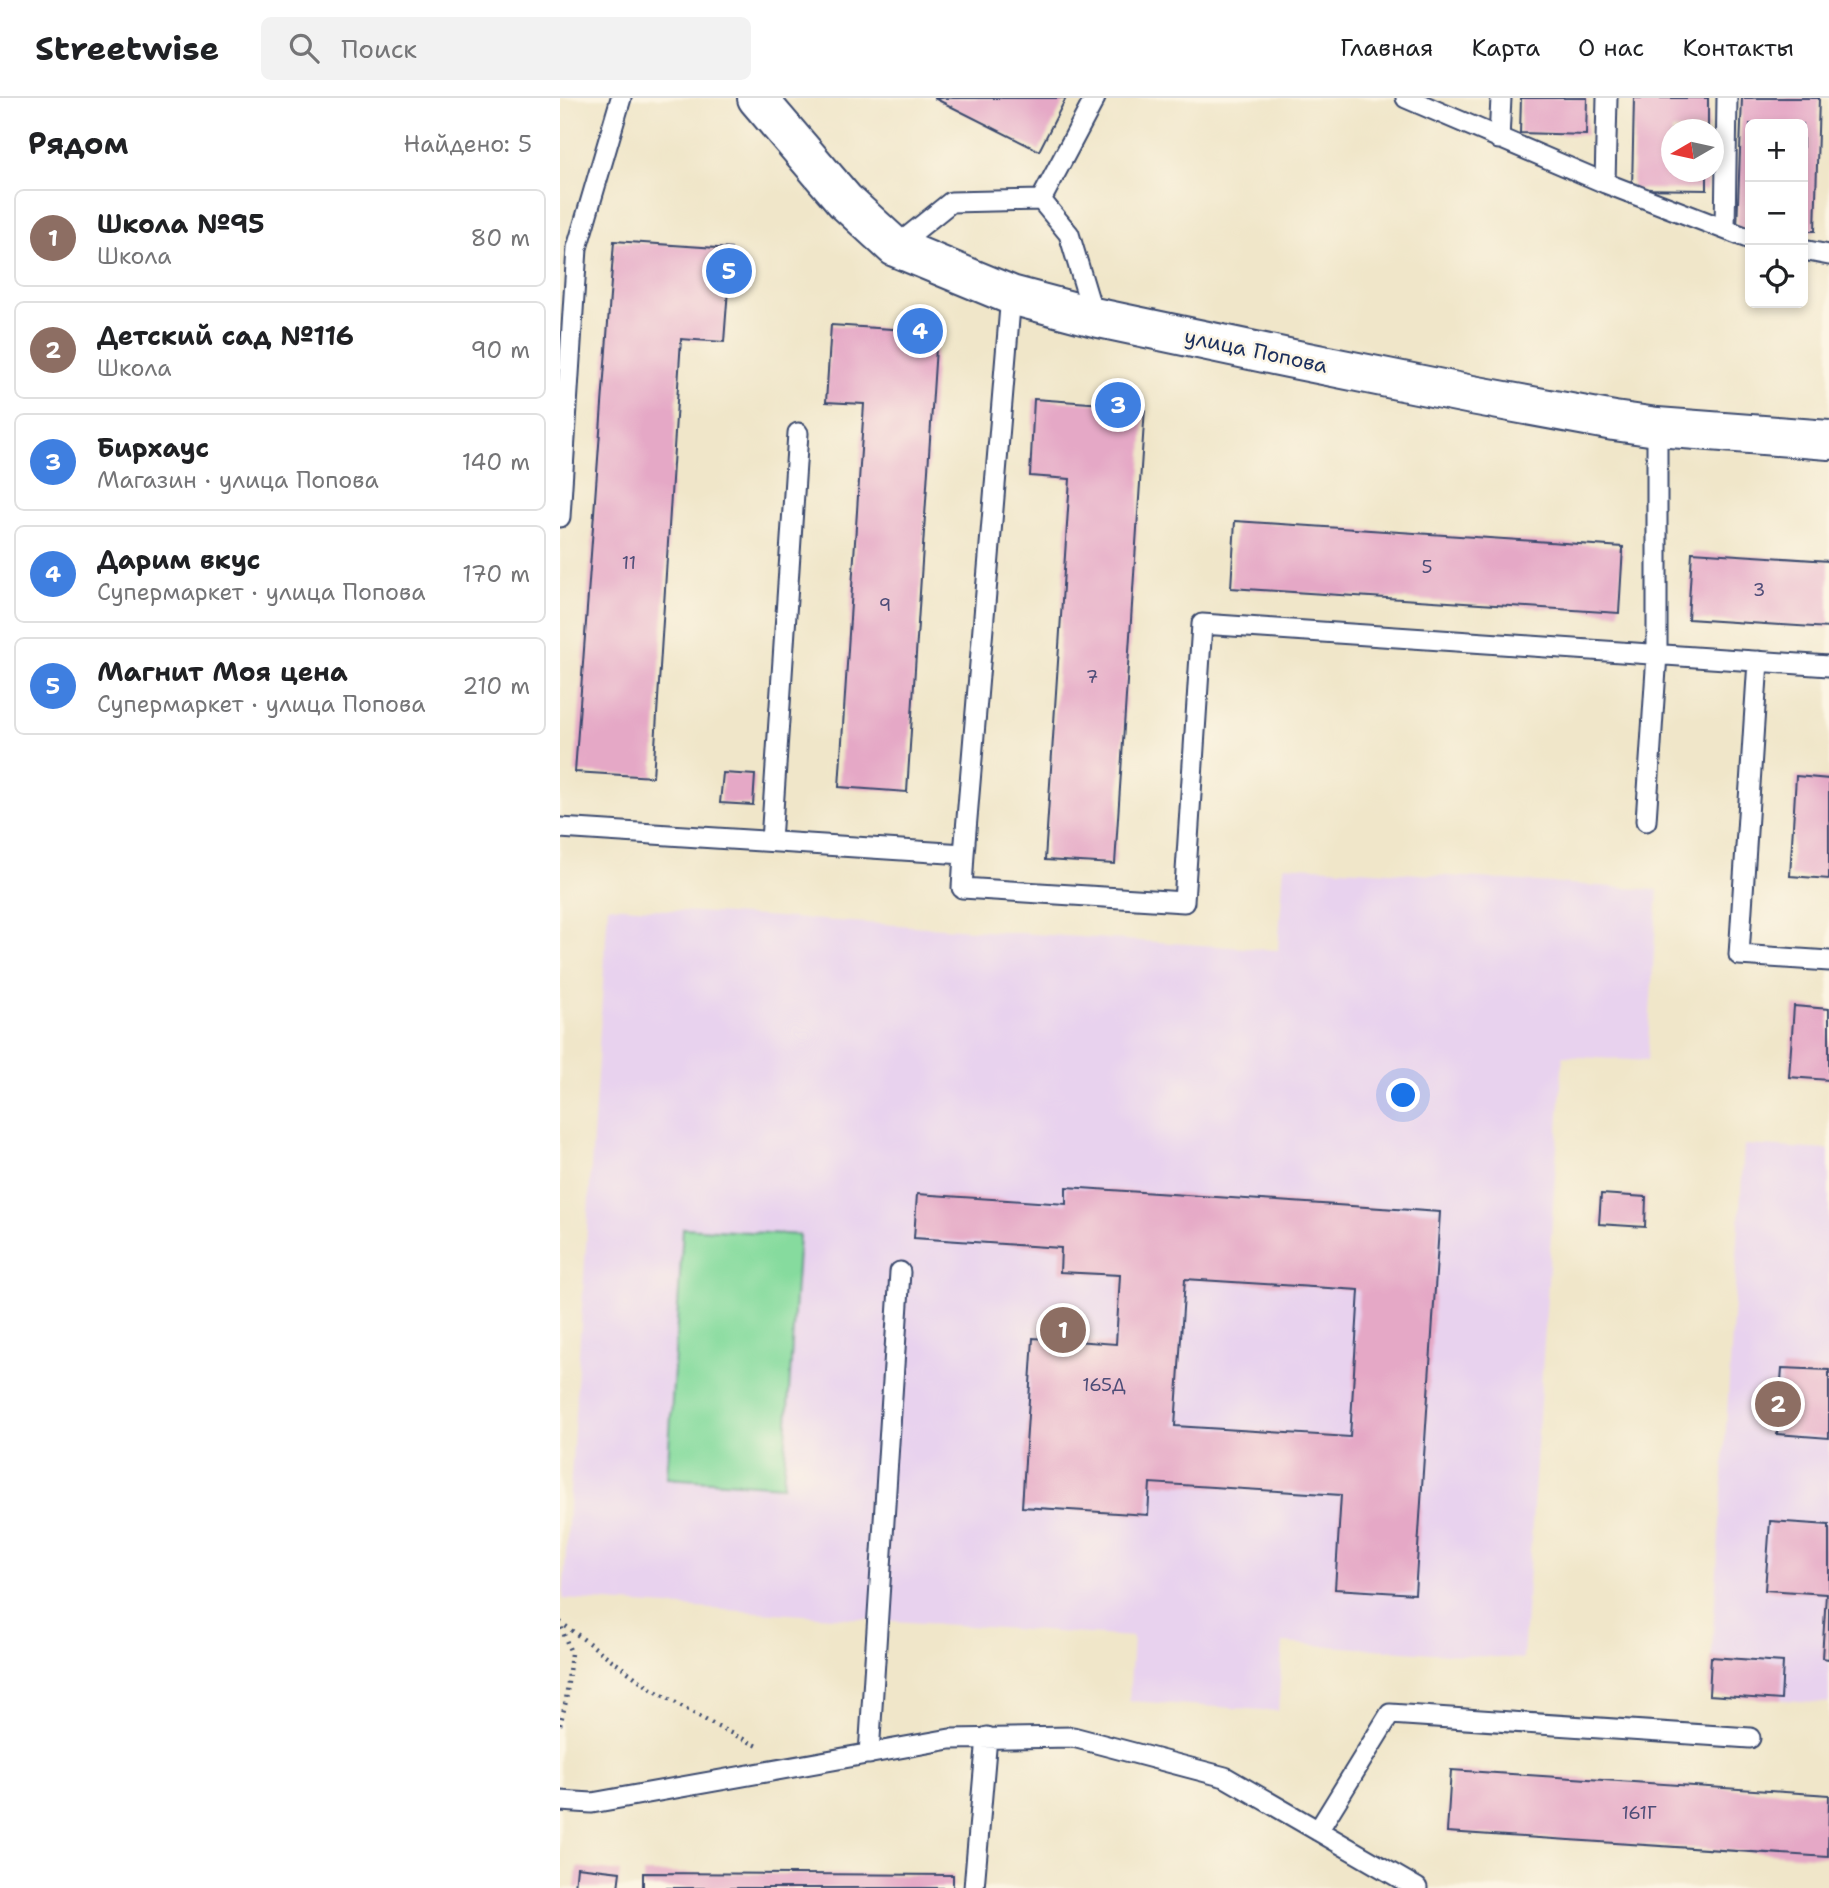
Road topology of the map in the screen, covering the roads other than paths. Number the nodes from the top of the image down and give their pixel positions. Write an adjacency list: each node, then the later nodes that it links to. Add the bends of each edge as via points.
1 (621, 98): 21 (lane, via 578,248)
2 (757, 98): 13 (street, улица Попова, via 845,201)
3 (1096, 98): 10 (lane)
4 (1406, 98): 8 (lane)
5 (1501, 98): 8 (lane)
6 (1607, 98): 9 (lane)
7 (1727, 98): 11 (lane)
8 (1499, 139): 9 (lane)
9 (1605, 183): 11 (lane)
10 (1041, 200): 13 (lane, via 951,202); 17 (lane, via 1069,234)
11 (1724, 229): 12 (lane)
12 (1745, 237)
13 (895, 247): 16 (street, улица Попова)
14 (1808, 251): 15 (lane)
15 (1829, 255)
16 (1011, 295): 17 (street, улица Попова); 28 (lane)
17 (1094, 317): 18 (street, улица Попова, via 1472,395)
18 (1657, 427): 20 (street, улица Попова); 22 (lane)
19 (798, 433): 27 (lane)
20 (1829, 440)
21 (560, 517)
22 (1657, 654): 23 (lane); 25 (lane); 28 (lane, via 1202,624 1184,902 962,888)
23 (1758, 661): 24 (lane); 29 (lane, via 1739,955)
24 (1829, 666)
25 (1646, 821)
26 (560, 828): 27 (lane)
27 (771, 841): 28 (lane)
28 (964, 854)
29 (1829, 961)
30 (900, 1272): 33 (lane)
31 (988, 1737): 33 (lane); 35 (lane, via 1073,1737 1225,1777); 36 (lane)
32 (1750, 1738): 35 (lane, via 1390,1714)
33 (869, 1754): 34 (lane, via 592,1803)
34 (560, 1801)
35 (1318, 1831): 37 (lane)
36 (974, 1888)
37 (1417, 1888)

